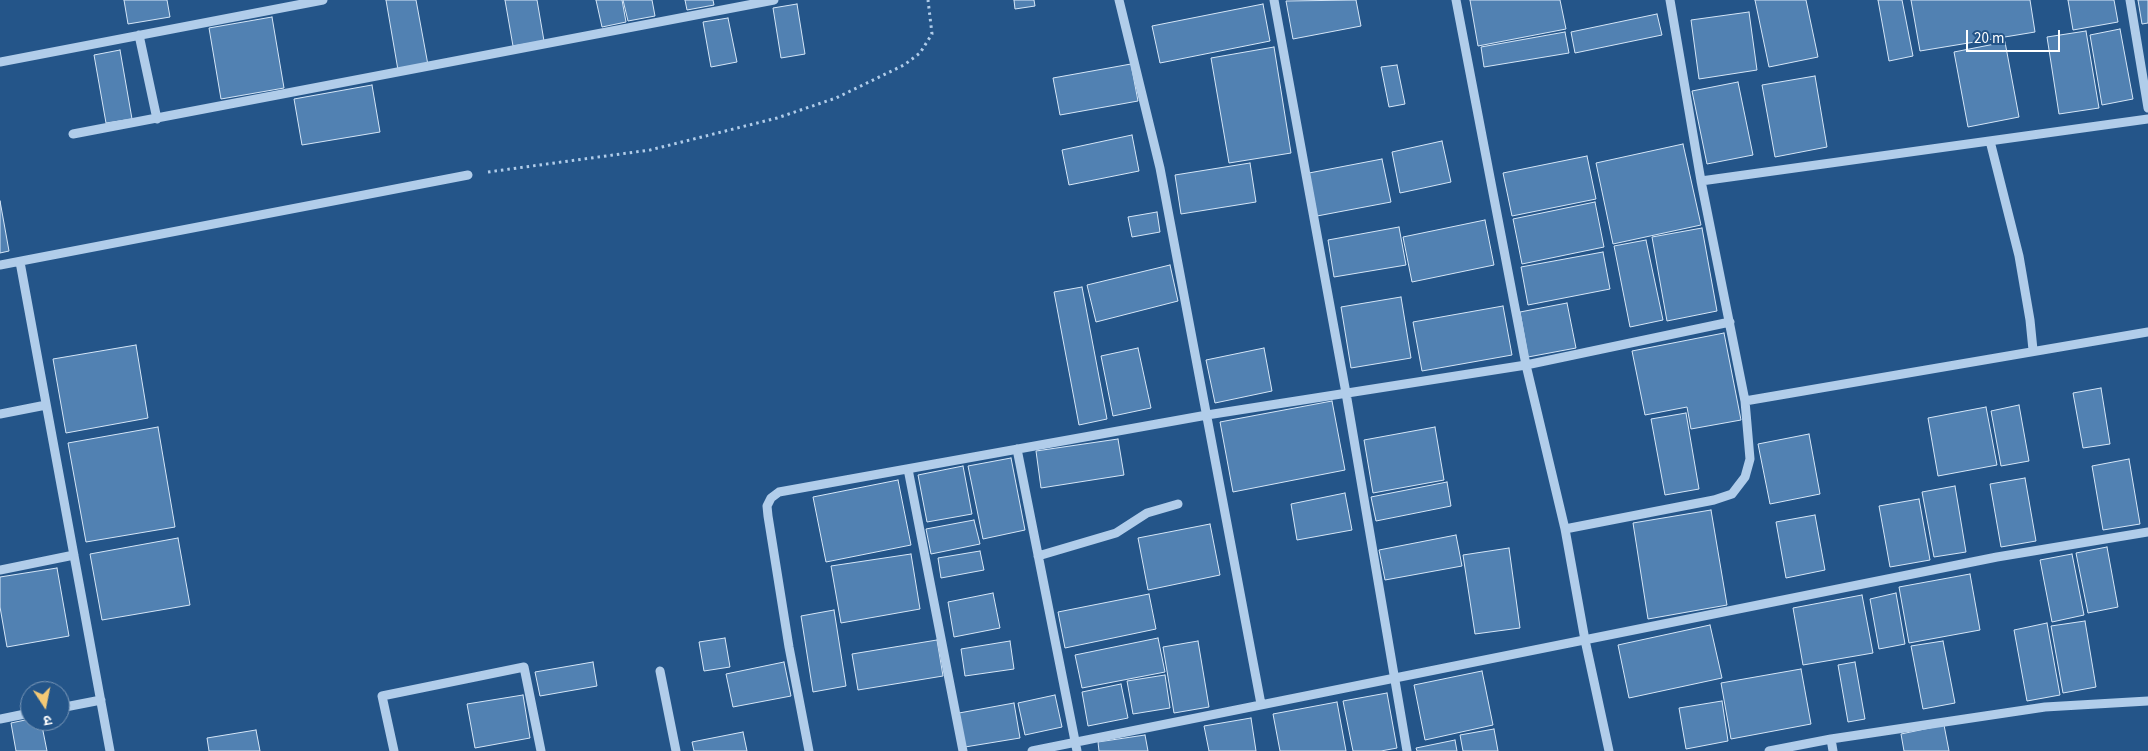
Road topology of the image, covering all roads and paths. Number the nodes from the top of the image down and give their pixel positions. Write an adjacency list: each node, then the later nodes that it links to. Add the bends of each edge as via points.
1 (322, 0): 9 (street)
2 (774, 0): 12 (street)
3 (928, 0): 16 (path, via 932,34 920,53 904,66 836,98 777,118 650,150)
4 (1119, 0): 28 (street, via 1160,168)
5 (1274, 0): 24 (street)
6 (1456, 0): 23 (street)
7 (1670, 0): 17 (street)
8 (2130, 0): 11 (street)
9 (139, 36): 10 (street); 12 (street)
10 (0, 62)
11 (2148, 108)
12 (157, 119): 14 (street)
13 (2148, 119): 15 (street)
14 (72, 134)
15 (1990, 141): 17 (street); 22 (street, via 2019,256)
16 (468, 175): 18 (street)
17 (1701, 181): 20 (street)
18 (20, 262): 19 (street); 26 (street)
19 (0, 266)
20 (1730, 322): 23 (street); 25 (street)
21 (2148, 332): 22 (street)
22 (2033, 350): 25 (street)
23 (1526, 365): 24 (street); 32 (street)
24 (1346, 393): 28 (street); 39 (street)
25 (1745, 401): 32 (street, via 1750,459 1745,477 1732,494)
26 (46, 405): 27 (street); 34 (street)
27 (0, 414)
28 (1207, 415): 29 (street); 42 (street)
29 (1018, 449): 30 (street); 35 (street)
30 (908, 469): 52 (street, via 779,492 767,506); 53 (street)
31 (1178, 504): 35 (street, via 1147,513 1116,534)
32 (1564, 529): 37 (street)
33 (2148, 532): 37 (street, via 1997,557)
34 (74, 555): 36 (street); 40 (street)
35 (1038, 556): 47 (street)
36 (0, 570)
37 (1585, 640): 39 (street); 56 (street)
38 (660, 671): 51 (street)
39 (1394, 678): 42 (street); 55 (street)
40 (101, 700): 43 (street); 48 (street)
41 (2148, 702): 46 (street, via 2045,707)
42 (1261, 704): 47 (street)
43 (70, 706)
44 (20, 715): 45 (street)
45 (0, 719)
46 (1831, 739): 57 (street); 58 (street)
47 (1076, 747): 54 (street)
48 (110, 751)
49 (394, 751): 50 (street, via 382,696 524,667)
50 (541, 751)
51 (676, 751)
52 (809, 751)
53 (962, 751)
54 (1032, 751)
55 (1406, 751)
56 (1609, 751)
57 (1769, 751)
58 (1833, 751)

